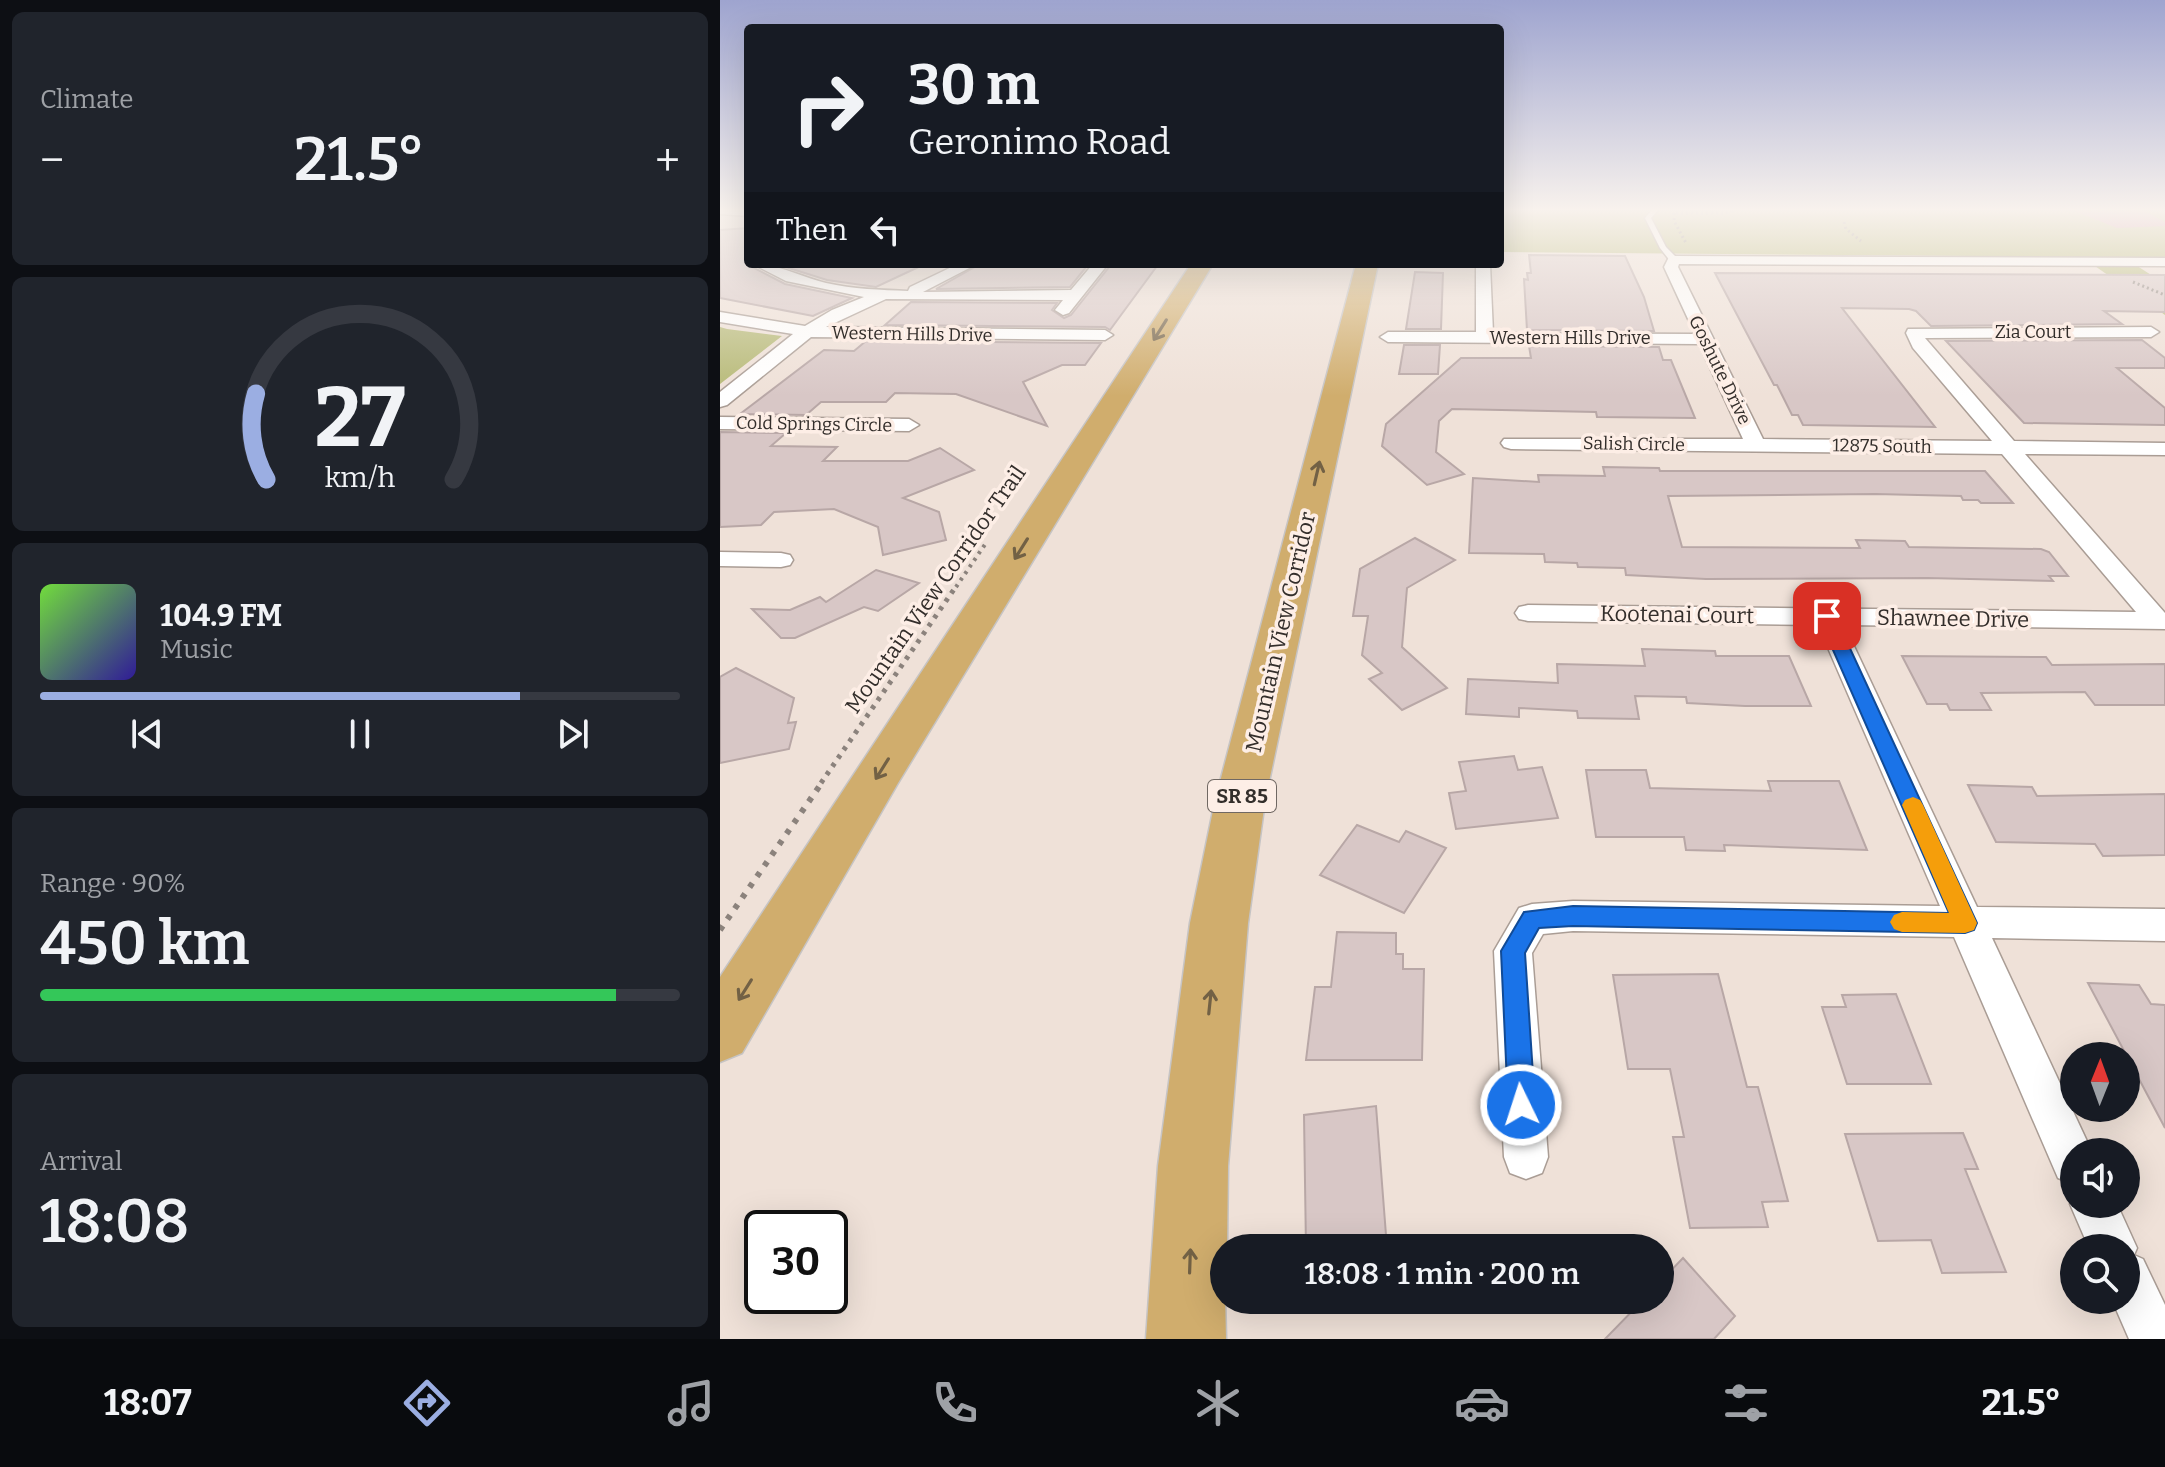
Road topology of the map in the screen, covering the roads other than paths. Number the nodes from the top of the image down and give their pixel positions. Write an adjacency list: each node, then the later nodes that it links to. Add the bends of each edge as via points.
1 (778, 271): 8 (street, via 812,286)
2 (955, 271): 8 (street)
3 (1095, 271): 9 (street)
4 (1197, 271): 33 (highway, one-way to 33)
5 (1365, 271): 37 (highway, Mountain View Corridor / SR 85, one-way to 5, via 1193,1166 1219,923 1240,801)
6 (1483, 271): 17 (street)
7 (1673, 271): 18 (street, Goshute Drive)
8 (900, 295): 9 (street); 12 (street)
9 (1075, 295): 11 (street)
10 (720, 317): 12 (street, Western Hills Drive)
11 (1052, 323)
12 (811, 332): 15 (street, Western Hills Drive); 19 (street)
13 (2151, 332): 14 (street, Zia Court)
14 (1914, 333): 24 (street, Shawnee Drive)
15 (1105, 335)
16 (1388, 337): 17 (street, Western Hills Drive)
17 (1485, 338): 18 (street, Western Hills Drive)
18 (1703, 339): 23 (street, Goshute Drive)
19 (720, 401)
20 (720, 423): 21 (street, Cold Springs Circle)
21 (909, 425)
22 (1511, 443): 23 (street, Salish Circle)
23 (1756, 445): 24 (street, 12875 South)
24 (2007, 448): 25 (street, 12875 South); 30 (street, Shawnee Drive)
25 (2165, 449)
26 (720, 559): 27 (street)
27 (781, 560)
28 (1528, 613): 29 (street, Kootenai Court)
29 (1827, 616): 30 (street, Shawnee Drive); 31 (street)
30 (2161, 621)
31 (1965, 923): 32 (street); 34 (street); 35 (street, via 1532,919 1513,951)
32 (2165, 925)
33 (720, 1032)
34 (2063, 1138)
35 (1526, 1157)
36 (2140, 1306): 38 (street)
37 (1186, 1339)
38 (2155, 1339)

